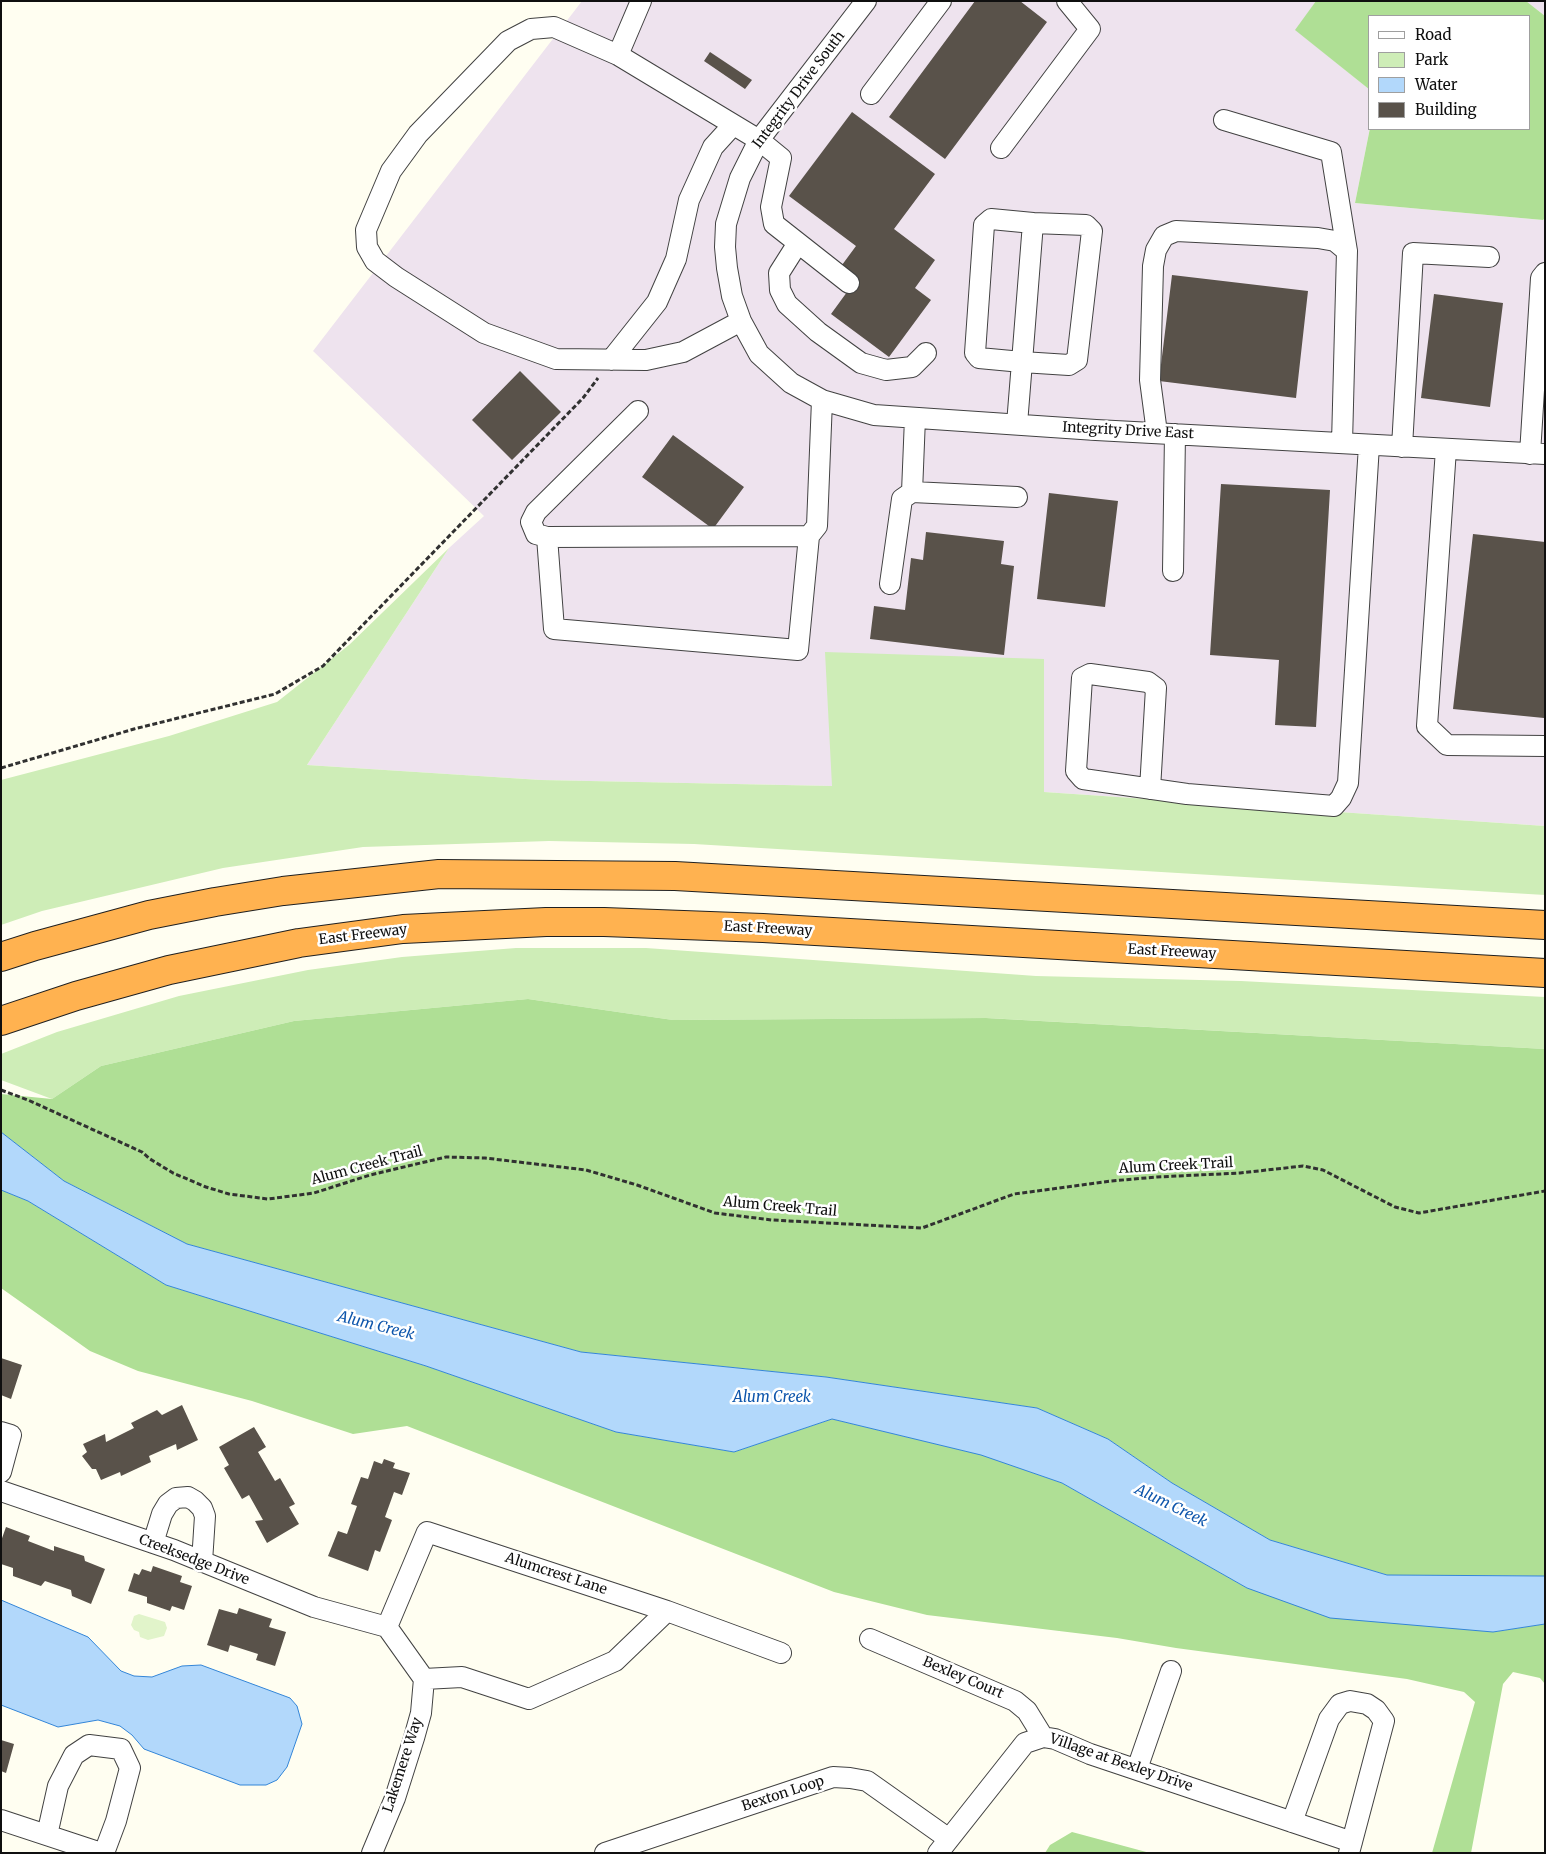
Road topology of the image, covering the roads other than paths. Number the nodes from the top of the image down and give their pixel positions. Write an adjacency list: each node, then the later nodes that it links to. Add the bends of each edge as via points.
1 (641, 1): 5 (street)
2 (866, 1): 9 (street, Integrity Drive South)
3 (941, 1): 6 (street)
4 (1067, 1): 10 (street, via 1090,29)
5 (618, 55): 8 (street); 19 (street, via 554,27 531,29 508,41 418,134 391,171 366,230 367,247 375,261 484,333 556,359)
6 (871, 94)
7 (1224, 120): 13 (street, via 1331,152)
8 (733, 125): 9 (street); 19 (street, via 712,147 693,191 676,259 657,302)
9 (759, 140): 12 (street, via 781,158 771,206 774,224); 17 (street, Integrity Drive South, via 740,178 726,224 727,268)
10 (1001, 148)
11 (1033, 223): 20 (street); 20 (street, via 991,219 984,225 974,353 979,358); 20 (street, via 1086,225 1092,230 1077,360 1069,365)
12 (798, 242): 16 (street); 18 (street, via 779,273 780,290 787,304 818,332 861,363 886,370 912,367)
13 (1347, 251): 26 (street, via 1335,241 1318,238 1176,231 1164,236 1156,250 1153,266 1150,380); 27 (street)
14 (1490, 257): 29 (street, via 1413,253)
15 (1545, 273): 21 (street, via 1541,278)
16 (849, 283)
17 (742, 325): 19 (street, via 683,352 646,360); 22 (street, Integrity Drive East, via 759,354 774,369 791,383)
18 (926, 353)
19 (612, 360)
20 (1022, 362): 25 (street)
21 (1539, 384): 31 (street)
22 (822, 400): 24 (street, Integrity Drive East, via 874,415); 34 (street, via 818,526)
23 (638, 411): 35 (street, via 536,512 530,522 536,534)
24 (915, 418): 25 (street, Integrity Drive East); 32 (street)
25 (1017, 424): 26 (street, Integrity Drive East)
26 (1166, 434): 27 (street, Integrity Drive East); 36 (street)
27 (1342, 443): 28 (street, Integrity Drive East)
28 (1369, 444): 29 (street, Integrity Drive East); 39 (street, via 1348,783 1341,798 1334,806)
29 (1402, 447): 30 (street, Integrity Drive East)
30 (1446, 449): 31 (street, Integrity Drive East); 38 (street, via 1427,726 1447,745)
31 (1537, 454)
32 (912, 492): 33 (street); 37 (street, via 902,499)
33 (1016, 498)
34 (809, 536): 35 (street); 35 (street, via 798,650 554,629)
35 (547, 537)
36 (1173, 571)
37 (890, 584)
38 (1545, 746)
39 (1150, 789): 39 (street, via 1083,779 1076,771 1082,678 1090,674 1148,682 1156,688)
40 (1545, 925): 41 (highway, via 675,876 439,874 293,889 206,904 149,915)
41 (1, 957)
42 (1545, 973): 43 (highway, East Freeway, via 763,928 546,922 412,928 299,943 168,970)
43 (1, 1021)
44 (1, 1432): 45 (street, via 11,1435)
45 (1, 1472)
46 (1, 1491): 47 (street, Creeksedge Drive)
47 (153, 1543): 48 (street, Creeksedge Drive); 48 (street, via 168,1504 176,1498 188,1498 202,1508 205,1516)
48 (202, 1562): 50 (street, Creeksedge Drive, via 314,1607)
49 (667, 1611): 50 (street, Alumcrest Lane, via 427,1532); 52 (street, Alumcrest Lane); 54 (street, via 615,1661 528,1699 462,1677)
50 (387, 1627): 54 (street)
51 (870, 1638): 55 (street, Bexley Court, via 1016,1701)
52 (781, 1653)
53 (1171, 1671): 56 (street)
54 (424, 1679): 64 (street, Lakemere Way, via 414,1738 395,1798)
55 (1042, 1737): 56 (street, Village at Bexley Drive); 60 (street, Village at Bexley Drive, via 1025,1743)
56 (1136, 1770): 58 (street, Village at Bexley Drive)
57 (1, 1820): 59 (street)
58 (1292, 1822): 61 (street, Village at Bexley Drive); 61 (street, Village at Bexley Drive, via 1329,1719 1340,1704 1350,1701 1367,1704 1384,1721)
59 (47, 1835): 62 (street); 63 (street, via 58,1786 74,1755 89,1745 121,1750 130,1768 116,1821)
60 (943, 1846): 65 (street, Bexton Loop, via 867,1781 833,1777)
61 (1351, 1847)
62 (75, 1848): 63 (street)
63 (102, 1853)
64 (372, 1853)
65 (605, 1853)

